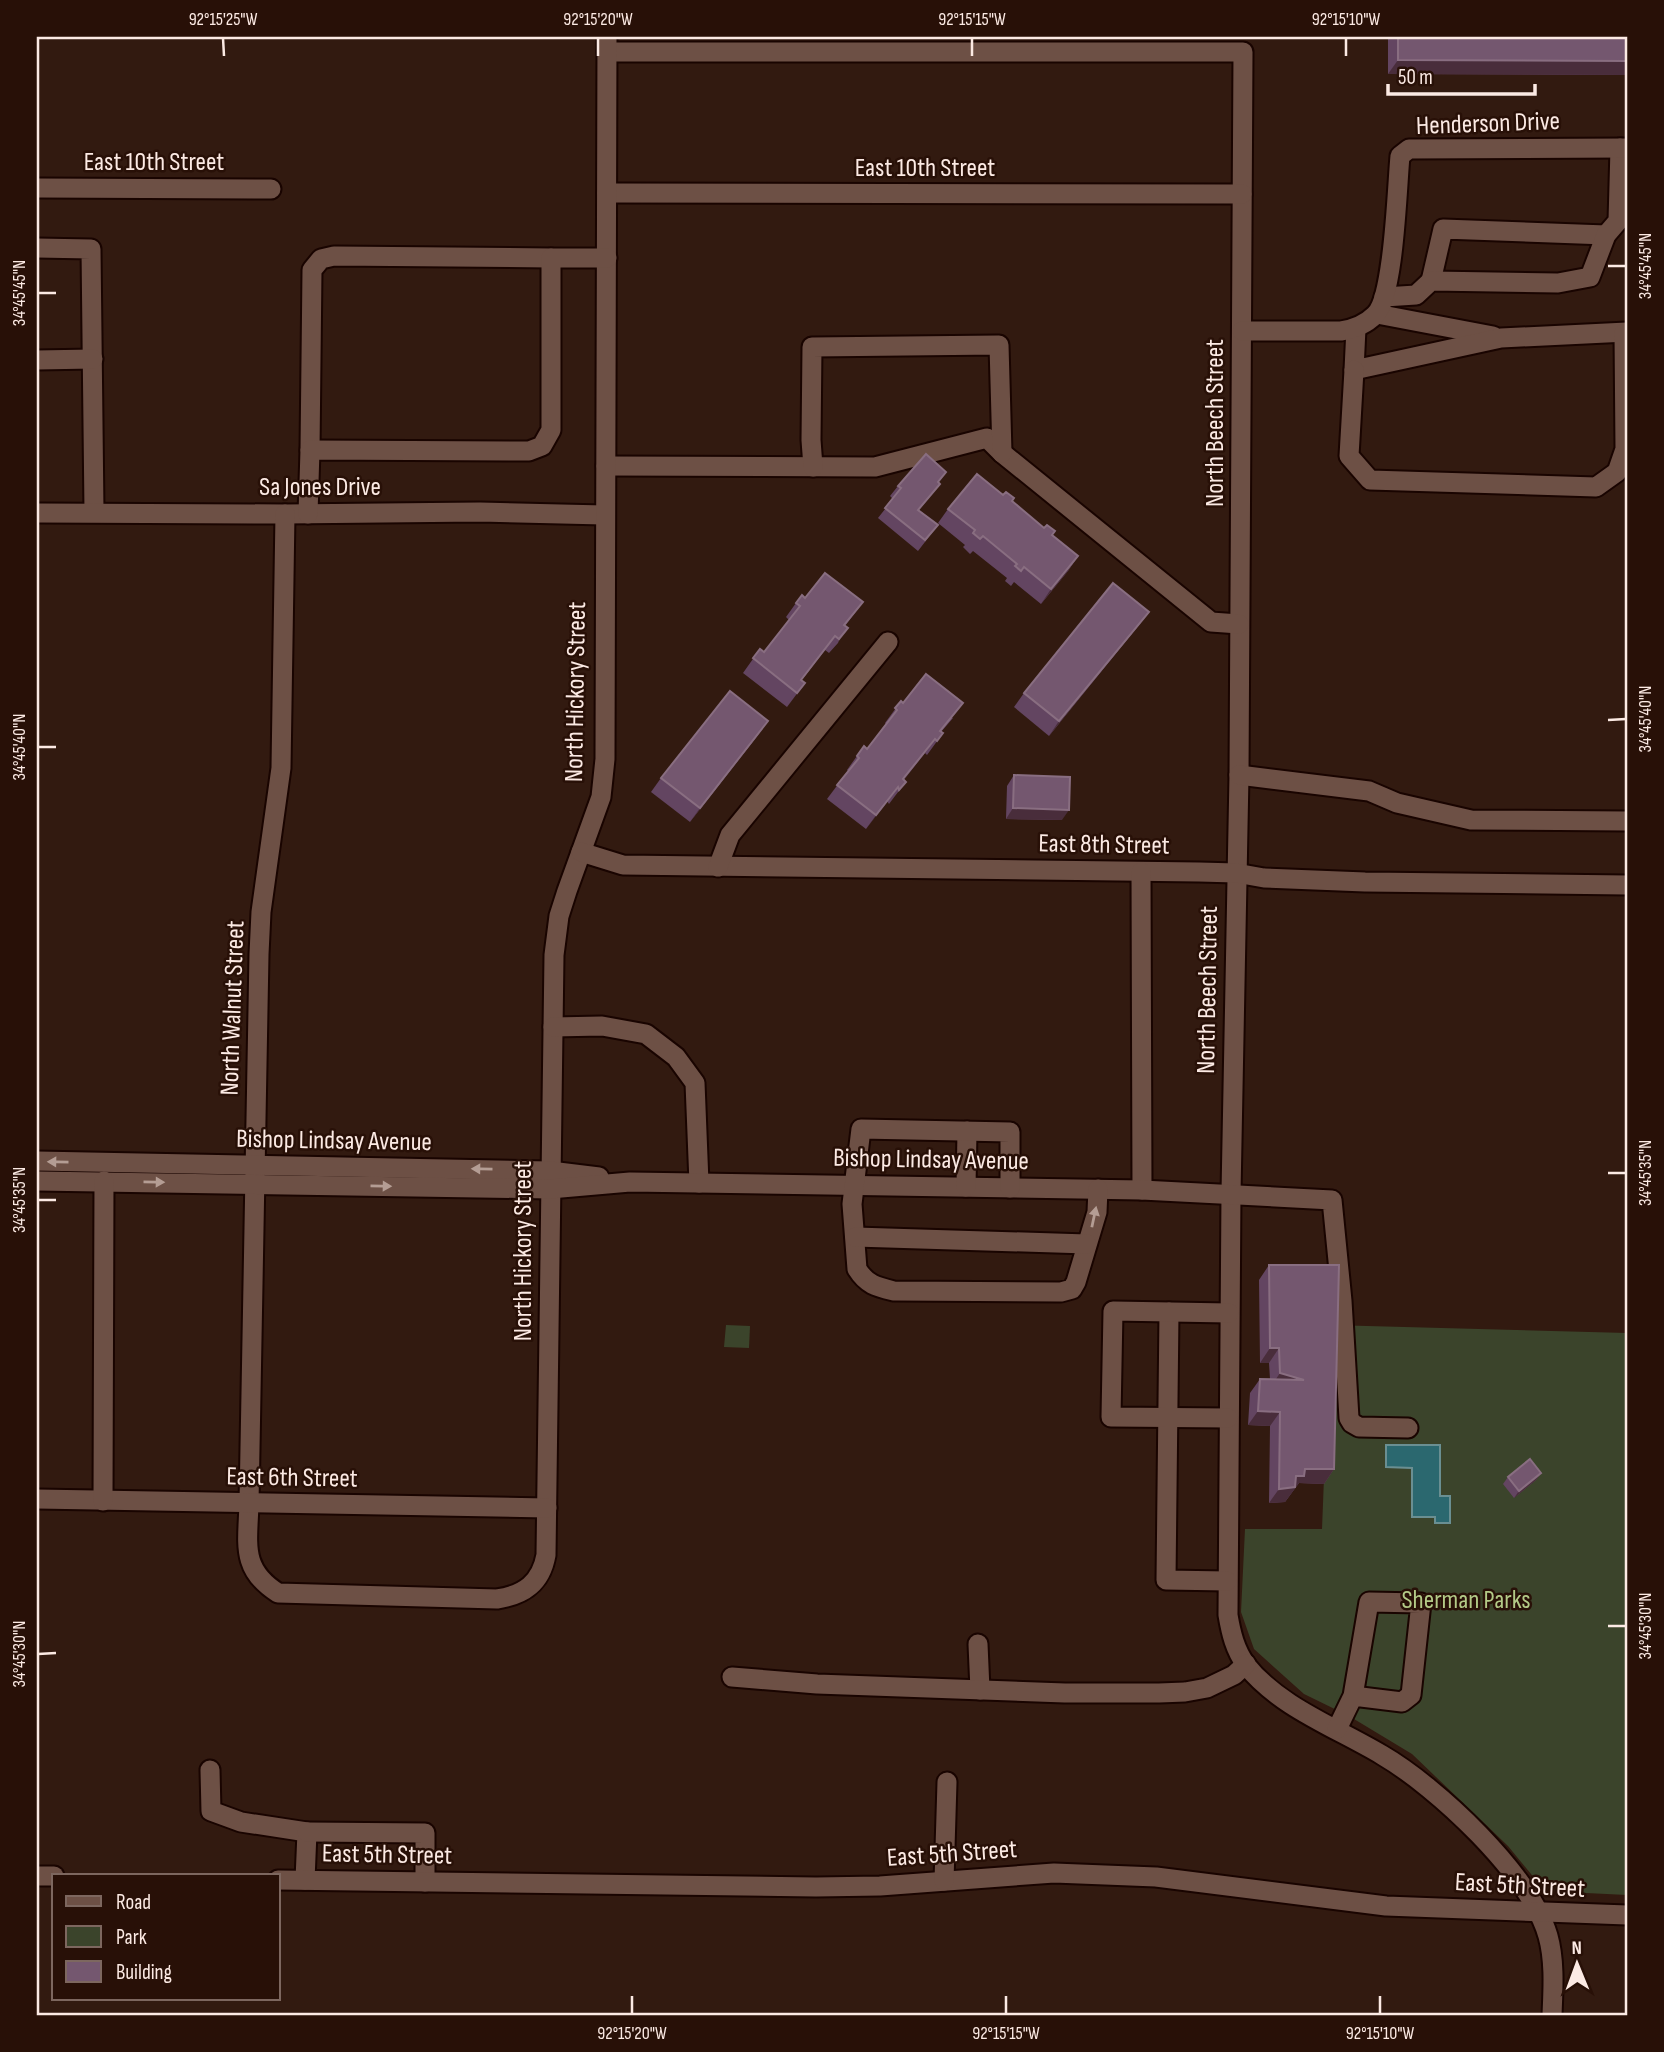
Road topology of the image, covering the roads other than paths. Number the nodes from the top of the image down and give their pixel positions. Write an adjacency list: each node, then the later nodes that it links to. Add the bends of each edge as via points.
1 (607, 44): 5 (street, North Hickory Street); 6 (street, North Beech Street, via 1243,52)
2 (1624, 148): 7 (street, via 1618,221); 12 (street, Henderson Drive, via 1409,149 1400,156 1388,288)
3 (37, 188): 4 (street, East 10th Street)
4 (271, 189)
5 (607, 193): 6 (street, East 10th Street); 10 (street, North Hickory Street)
6 (1242, 194): 14 (street, North Beech Street)
7 (1606, 235): 11 (street, via 1590,278 1558,283); 11 (street, via 1443,229)
8 (37, 248): 17 (street, via 91,249)
9 (551, 258): 10 (street); 20 (street, via 551,430 542,446 529,452); 20 (street, via 334,256 321,260 312,270)
10 (607, 258): 22 (street, North Hickory Street)
11 (1431, 281): 12 (street, via 1416,295)
12 (1380, 306): 13 (street); 16 (street)
13 (1356, 328): 14 (street); 19 (street)
14 (1242, 331): 29 (street, North Beech Street)
15 (1625, 333): 16 (street); 19 (street, via 1625,449 1617,472 1596,487 1370,480 1349,456)
16 (1501, 338): 19 (street)
17 (93, 359): 18 (street); 24 (street)
18 (37, 360)
19 (1354, 370)
20 (310, 450): 27 (street)
21 (1002, 453): 23 (street, via 987,438 875,467); 23 (street, via 999,345 812,347); 29 (street, via 1211,622)
22 (606, 466): 23 (street); 28 (street, North Hickory Street)
23 (813, 467)
24 (93, 512): 25 (street, Sa Jones Drive); 26 (street, Sa Jones Drive)
25 (37, 513)
26 (285, 514): 27 (street, Sa Jones Drive); 41 (street, North Walnut Street, via 281,768 261,912)
27 (308, 514): 28 (street, Sa Jones Drive)
28 (604, 515): 33 (street, North Hickory Street, via 605,759 601,797)
29 (1240, 624): 31 (street, North Beech Street)
30 (888, 642): 34 (street, via 730,835)
31 (1239, 775): 32 (street, via 1369,791 1397,803 1471,820); 36 (street, North Beech Street)
32 (1627, 821)
33 (581, 852): 34 (street, East 8th Street, via 624,865); 38 (street, North Hickory Street, via 559,916)
34 (718, 867): 35 (street, East 8th Street)
35 (1141, 872): 36 (street, East 8th Street); 50 (street)
36 (1236, 873): 37 (street, East 8th Street, via 1365,882); 51 (street, North Beech Street)
37 (1627, 886)
38 (553, 1027): 42 (street, North Hickory Street); 45 (street, via 602,1026 646,1034 676,1057 695,1083)
39 (967, 1131): 46 (street, via 861,1129); 47 (street); 48 (street, via 1010,1132)
40 (37, 1161): 41 (street, Bishop Lindsay Avenue, one-way to 40)
41 (255, 1175): 42 (street, Bishop Lindsay Avenue); 44 (street, Bishop Lindsay Avenue, one-way to 41); 61 (street, North Walnut Street)
42 (550, 1180): 45 (street, Bishop Lindsay Avenue); 62 (street, North Hickory Street)
43 (37, 1181): 44 (street, Bishop Lindsay Avenue)
44 (104, 1181): 60 (street)
45 (699, 1183): 46 (street, Bishop Lindsay Avenue)
46 (853, 1185): 47 (street, Bishop Lindsay Avenue); 52 (street)
47 (966, 1187): 48 (street, Bishop Lindsay Avenue)
48 (1010, 1188): 49 (street, Bishop Lindsay Avenue)
49 (1098, 1189): 50 (street, Bishop Lindsay Avenue); 53 (street, one-way to 49, via 1097,1212)
50 (1142, 1190): 51 (street, Bishop Lindsay Avenue)
51 (1231, 1193): 55 (street, North Beech Street); 58 (street, Bishop Lindsay Avenue, via 1332,1200 1349,1418 1359,1427)
52 (855, 1237): 53 (street); 53 (street, via 857,1269 863,1278 894,1291 1061,1292 1072,1289 1076,1282)
53 (1087, 1244)
54 (1169, 1312): 55 (street); 56 (street); 56 (street, via 1113,1311 1111,1417)
55 (1229, 1313): 57 (street, North Beech Street)
56 (1168, 1417): 57 (street); 63 (street, via 1166,1580)
57 (1228, 1418): 63 (street, North Beech Street)
58 (1408, 1428)
59 (37, 1499): 60 (street, East 6th Street)
60 (103, 1501): 61 (street, East 6th Street)
61 (249, 1503): 62 (street, East 6th Street); 62 (street, North Hickory Street, via 250,1563 260,1580 278,1593 497,1598 527,1590 544,1569)
62 (547, 1508)
63 (1227, 1581): 65 (street, North Beech Street, via 1231,1631)
64 (978, 1644): 67 (street)
65 (1246, 1664): 67 (street, via 1207,1688 1185,1692); 69 (street, North Beech Street, via 1274,1692)
66 (732, 1677): 67 (street)
67 (980, 1690)
68 (1353, 1696): 68 (street, via 1369,1602 1421,1603 1411,1695 1402,1702); 69 (street)
69 (1337, 1730): 77 (street, North Beech Street, via 1385,1756 1455,1812 1499,1858)
70 (210, 1770): 72 (street, via 211,1811 241,1822)
71 (947, 1782): 75 (street)
72 (307, 1832): 74 (street); 76 (street, via 425,1833)
73 (280, 1880): 74 (street, East 5th Street)
74 (306, 1880): 76 (street, East 5th Street)
75 (944, 1881): 76 (street, East 5th Street, via 816,1887); 77 (street, East 5th Street, via 1054,1874 1156,1877 1386,1906)
76 (425, 1882)
77 (1540, 1913): 78 (street, East 5th Street); 79 (street, North Beech Street, via 1552,1957)
78 (1627, 1915)
79 (1552, 2015)

